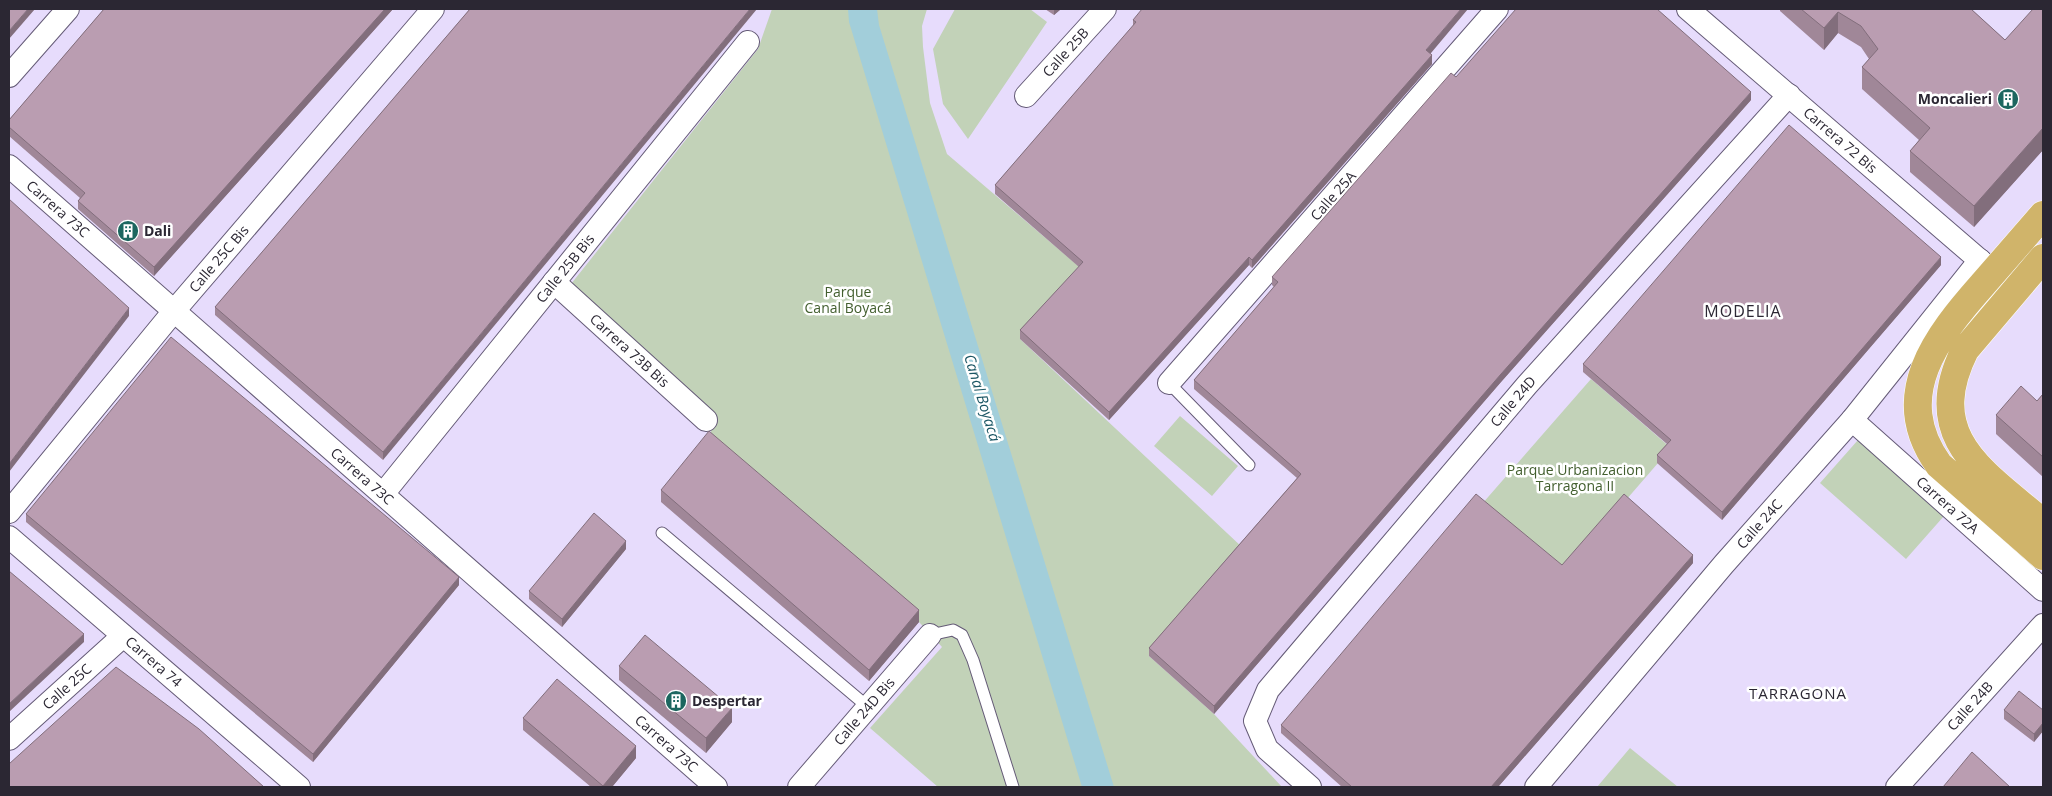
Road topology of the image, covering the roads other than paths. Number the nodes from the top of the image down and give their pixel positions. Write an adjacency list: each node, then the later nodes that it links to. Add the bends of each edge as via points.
1 (68, 9): 7 (street)
2 (433, 9): 15 (street, Calle 25C Bis)
3 (1105, 9): 9 (street, Calle 25B)
4 (1497, 9): 16 (street, Calle 25A)
5 (1688, 9): 8 (street, Carrera 72 Bis)
6 (748, 42): 14 (street, Calle 25B Bis)
7 (9, 76)
8 (1788, 95): 13 (street, Carrera 72 Bis); 36 (street, Calle 24D, via 1526,385 1268,690 1256,721 1267,749)
9 (1026, 96)
10 (9, 166): 15 (street, Carrera 73C)
11 (2043, 215): 13 (highway)
12 (2043, 258): 22 (highway, via 1965,350 1951,397 1952,420 1962,448 1976,465)
13 (1986, 266): 18 (street, Calle 24C); 25 (highway, via 1930,352 1921,375 1919,417 1930,452 1943,469)
14 (554, 282): 17 (street, Carrera 73B Bis); 20 (street, Calle 25B Bis)
15 (174, 311): 20 (street, Carrera 73C); 21 (street, Calle 25C Bis)
16 (1169, 383): 19 (lane)
17 (706, 420)
18 (1852, 420): 26 (street, Carrera 72A); 37 (street, Calle 24C, via 1724,564)
19 (1249, 465)
20 (383, 494): 33 (street, Carrera 73C)
21 (9, 512)
22 (2043, 523)
23 (662, 533): 30 (lane)
24 (9, 537): 29 (street, Carrera 74)
25 (2043, 556)
26 (2043, 590)
27 (2043, 625): 38 (street, Calle 24B)
28 (930, 635): 30 (street, Calle 24D Bis); 35 (lane, via 953,630 962,635 973,660)
29 (124, 636): 31 (street, Calle 25C); 32 (street, Carrera 74)
30 (868, 707): 34 (street, Calle 24D Bis)
31 (9, 739)
32 (299, 787)
33 (716, 787)
34 (799, 787)
35 (1012, 787)
36 (1310, 787)
37 (1536, 787)
38 (1897, 787)

